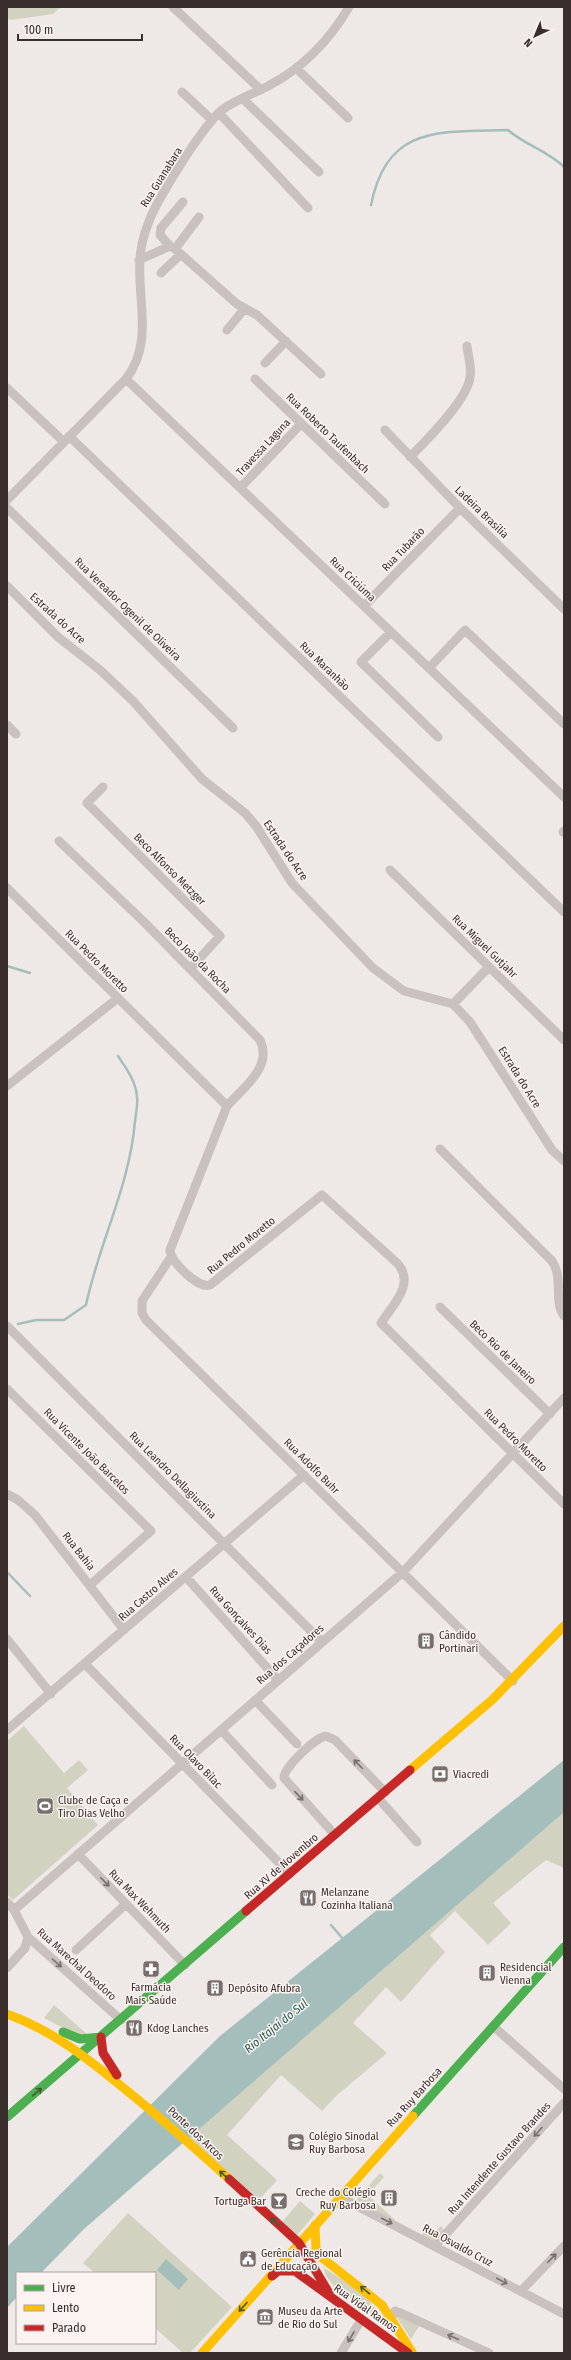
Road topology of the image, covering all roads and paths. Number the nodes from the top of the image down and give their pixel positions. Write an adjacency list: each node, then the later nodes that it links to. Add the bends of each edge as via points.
1 (173, 7): 4 (street)
2 (349, 7): 3 (street, Rua Guanabara, via 325,43)
3 (296, 68): 4 (street, Rua Guanabara); 8 (street)
4 (262, 90): 6 (street, Rua Guanabara)
5 (182, 92): 9 (street)
6 (243, 99): 7 (street, Rua Guanabara); 10 (street)
7 (219, 113): 9 (street, Rua Guanabara); 12 (street)
8 (348, 118)
9 (212, 120): 15 (street, Rua Guanabara, via 157,204 146,232)
10 (319, 172)
11 (183, 202): 14 (street, via 161,228 160,235)
12 (308, 208)
13 (198, 218): 14 (street)
14 (175, 249): 15 (street); 16 (street); 17 (street)
15 (140, 260): 23 (street, Rua Guanabara, via 142,344 136,364)
16 (161, 273)
17 (245, 308): 18 (street); 19 (street, via 257,315)
18 (228, 330)
19 (286, 341): 21 (street); 22 (street)
20 (467, 346): 29 (street, via 469,384 440,426)
21 (265, 364)
22 (321, 374)
23 (126, 379): 28 (street, Rua Guanabara); 30 (street, Rua Criciúma)
24 (255, 379): 26 (street, Rua Roberto Taufenbach)
25 (7, 388): 28 (street, Rua Maranhão)
26 (301, 424): 30 (street, Travessa Laguna); 32 (street, Rua Roberto Taufenbach)
27 (385, 430): 29 (street, Ladeira Brasília)
28 (66, 439): 31 (street, Rua Guanabara); 50 (street, Rua Maranhão)
29 (410, 457): 34 (street, Ladeira Brasília)
30 (241, 487): 36 (street, Rua Criciúma)
31 (7, 500)
32 (385, 504)
33 (7, 508): 42 (street, Rua Vereador Ogenil de Oliveira)
34 (460, 508): 36 (street, Rua Tubarão); 37 (street, Ladeira Brasília)
35 (7, 586): 54 (street, Estrada do Acre, via 58,637 100,670 133,701 198,775 245,813 263,836 292,883 373,968 404,991)
36 (364, 606): 38 (street, Rua Criciúma)
37 (564, 609)
38 (391, 632): 39 (street, Rua Criciúma); 44 (street, via 361,662)
39 (429, 668): 40 (street, via 465,630); 46 (street, Rua Criciúma)
40 (564, 724)
41 (7, 725): 43 (street)
42 (233, 728)
43 (16, 734)
44 (438, 737)
45 (103, 786): 52 (street, Beco Alfonso Metzger, via 87,803 220,936)
46 (564, 797)
47 (59, 841): 52 (street, Beco João da Rocha)
48 (390, 870): 51 (street, Rua Miguel Gutjahr)
49 (7, 888): 53 (street, Rua Pedro Moretto)
50 (564, 912)
51 (489, 967): 54 (street); 55 (street, Rua Miguel Gutjahr)
52 (190, 969): 57 (street, Beco João da Rocha, via 255,1034 264,1048 262,1067)
53 (118, 998): 56 (street); 57 (street, Rua Pedro Moretto)
54 (453, 1004): 59 (street, Estrada do Acre, via 470,1022 552,1150)
55 (564, 1040)
56 (7, 1086)
57 (227, 1106): 60 (street, via 170,1250)
58 (440, 1149): 62 (street, via 552,1261 559,1277 559,1302)
59 (564, 1161)
60 (171, 1257): 67 (street, Rua Pedro Moretto, via 197,1283 210,1285 322,1195 397,1262 404,1272 406,1278 401,1292 381,1323); 68 (street, Rua Adolfo Buhr, via 142,1301 142,1313 146,1320)
61 (440, 1307): 66 (street, Beco Rio de Janeiro)
62 (564, 1316)
63 (7, 1326): 71 (street, Rua Leandro Dellagiustina)
64 (7, 1389): 74 (street, Rua Vicente João Barcelos, via 151,1531)
65 (564, 1398): 66 (street, Rua dos Caçadores)
66 (550, 1414): 67 (street, Rua dos Caçadores)
67 (513, 1453): 70 (street, Rua Pedro Moretto); 72 (street, Rua dos Caçadores)
68 (304, 1475): 71 (street, Rua Castro Alves); 72 (street, Rua Adolfo Buhr)
69 (7, 1494): 74 (street, Rua Bahia, via 35,1515)
70 (564, 1504)
71 (225, 1543): 73 (street, Rua Castro Alves); 78 (street, Rua Leandro Dellagiustina)
72 (403, 1572): 78 (street, Rua dos Caçadores); 81 (street, Rua Adolfo Buhr)
73 (186, 1577): 76 (street, Rua Castro Alves); 80 (street, Rua Gonçalves Dias)
74 (90, 1585): 76 (street, Rua Bahia)
75 (564, 1626): 81 (main road, Rua XV de Novembro)
76 (124, 1630): 79 (street, Rua Castro Alves)
77 (7, 1639): 82 (street)
78 (322, 1642): 80 (street, Rua dos Caçadores)
79 (85, 1664): 82 (street, Rua Castro Alves); 87 (street, Rua Olavo Bilac)
80 (278, 1680): 83 (street, Rua dos Caçadores)
81 (513, 1681): 89 (main road, Rua XV de Novembro)
82 (51, 1694): 84 (street, Rua Castro Alves)
83 (255, 1700): 85 (street, Rua dos Caçadores); 86 (street)
84 (7, 1730)
85 (220, 1730): 87 (street, Rua dos Caçadores); 88 (street)
86 (297, 1744)
87 (182, 1764): 92 (street, Rua dos Caçadores); 93 (street, Rua Olavo Bilac)
88 (272, 1785)
89 (382, 1795): 90 (main road, Rua XV de Novembro); 90 (street, one-way to 90, via 335,1740 326,1736 316,1740 285,1770 284,1778); 91 (street)
90 (335, 1835): 93 (main road, Rua XV de Novembro)
91 (417, 1842)
92 (78, 1854): 95 (street, Rua Max Wehmuth, one-way to 95); 96 (street, Rua dos Caçadores)
93 (290, 1874): 100 (main road, Rua XV de Novembro)
94 (7, 1902): 96 (street, Rua Marechal Deodoro)
95 (126, 1904): 99 (street); 100 (street, Rua Max Wehmuth)
96 (14, 1910): 97 (street, Rua Marechal Deodoro)
97 (28, 1937): 101 (street, via 25,1948); 105 (street, Rua Marechal Deodoro, one-way to 105)
98 (564, 1947): 107 (main road, Rua Ruy Barbosa)
99 (76, 1950)
100 (185, 1965): 105 (main road, Rua XV de Novembro)
101 (7, 1968)
102 (7, 2009): 104 (main road)
103 (7, 2014): 113 (main road, Ponte dos Arcos, via 56,2034 79,2049)
104 (28, 2016): 108 (main road); 109 (main road)
105 (121, 2020): 110 (main road, Rua XV de Novembro)
106 (7, 2021): 108 (main road)
107 (493, 2026): 114 (street); 117 (main road, Rua Ruy Barbosa)
108 (40, 2034): 111 (main road)
109 (72, 2036): 110 (main road, via 86,2039); 111 (main road)
110 (101, 2037): 112 (main road, Rua XV de Novembro); 113 (main road, via 103,2053)
111 (55, 2040): 112 (main road, via 65,2052)
112 (68, 2065): 116 (main road, Rua XV de Novembro, one-way to 112)
113 (123, 2087): 119 (main road, Ponte dos Arcos, one-way to 113, via 155,2111)
114 (564, 2089)
115 (564, 2103): 120 (street, Rua Intendente Gustavo Brandes, one-way to 120)
116 (7, 2117)
117 (340, 2197): 118 (main road, Rua Ruy Barbosa); 120 (street, Rua Osvaldo Cruz, one-way to 120)
118 (315, 2225): 119 (main road, Rua Ruy Barbosa); 128 (main road, Rua Vidal Ramos, one-way to 118, via 382,2305 321,2256 316,2248)
119 (298, 2243): 122 (main road, Ponte dos Arcos); 124 (main road, Rua Ruy Barbosa)
120 (435, 2246): 125 (street, Rua Osvaldo Cruz, one-way to 125)
121 (564, 2246): 125 (street, one-way to 121)
122 (314, 2267): 123 (main road, via 295,2262); 126 (main road, Ponte dos Arcos)
123 (278, 2271): 124 (main road); 126 (main road, Rua Vidal Ramos, via 295,2271)
124 (269, 2278): 130 (main road, Rua Ruy Barbosa, one-way to 130)
125 (521, 2291): 127 (street, Rua Osvaldo Cruz)
126 (334, 2300): 129 (main road, Rua Vidal Ramos)
127 (564, 2314)
128 (391, 2319): 133 (main road, Rua Vidal Ramos); 134 (street, one-way to 128, via 395,2311)
129 (361, 2320): 131 (street, one-way to 131); 132 (main road, Rua Vidal Ramos)
130 (202, 2353)
131 (341, 2353)
132 (408, 2353)
133 (413, 2353)
134 (489, 2353)

